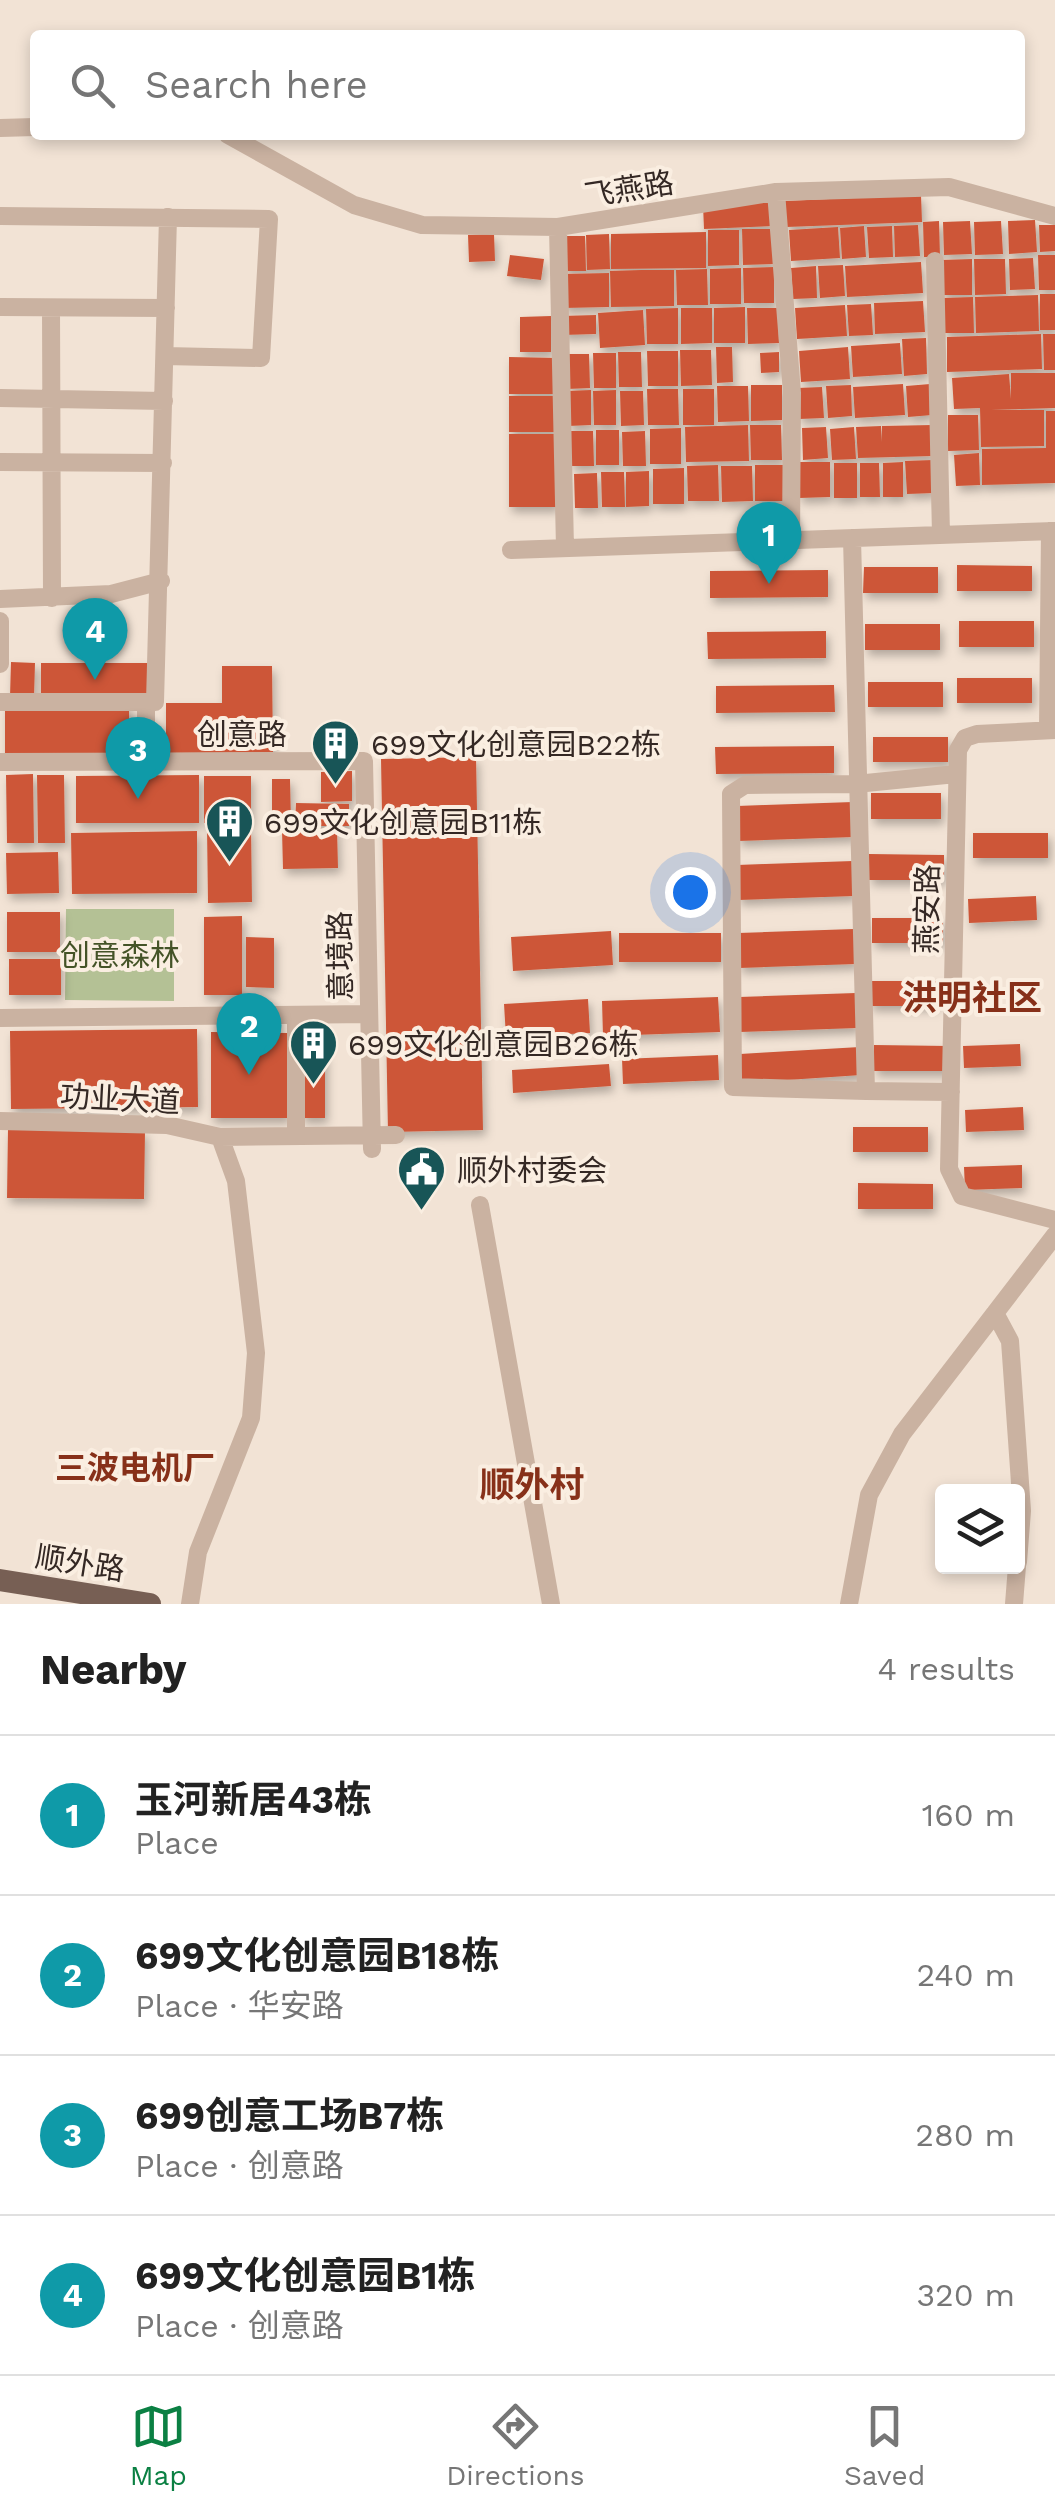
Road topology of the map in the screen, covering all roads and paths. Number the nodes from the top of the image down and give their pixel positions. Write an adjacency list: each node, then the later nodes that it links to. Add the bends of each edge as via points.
1 (30, 127): 2 (street)
2 (0, 128)
3 (237, 140): 8 (street, 飞燕路, via 354,204 422,225)
4 (776, 192): 6 (street, 飞燕路, via 949,187); 8 (street, 飞燕路); 23 (street, via 792,393)
5 (0, 216): 7 (street)
6 (1055, 216)
7 (168, 217): 12 (street); 13 (street, via 269,220 261,358)
8 (558, 228): 24 (street)
9 (935, 260): 21 (street)
10 (0, 306): 11 (street)
11 (51, 308): 12 (street); 15 (street)
12 (166, 308): 13 (street)
13 (165, 356): 16 (street)
14 (0, 398): 15 (street)
15 (51, 399): 16 (street); 19 (street)
16 (164, 400): 18 (street)
17 (0, 462): 19 (street)
18 (163, 463): 19 (street); 26 (street)
19 (52, 464): 28 (street)
20 (1052, 531): 21 (street); 33 (street)
21 (941, 535): 22 (street)
22 (852, 538): 23 (street); 38 (street)
23 (792, 540): 24 (street)
24 (565, 548): 25 (street)
25 (510, 550)
26 (161, 581): 28 (street, via 112,594); 32 (street, via 154,702)
27 (0, 598): 28 (street)
28 (52, 598)
29 (0, 621): 30 (street)
30 (0, 664)
31 (0, 702): 32 (street)
32 (146, 702): 35 (street)
33 (1052, 729): 37 (street, 燕安路, via 965,738)
34 (0, 762): 35 (street, 创意路)
35 (146, 762): 36 (street, 创意路)
36 (364, 762): 40 (street, 意境路)
37 (956, 774): 38 (street); 43 (street, 燕安路)
38 (856, 784): 42 (street, via 862,811); 42 (street, via 746,785 730,794 733,1087)
39 (296, 1014): 40 (street); 41 (street); 46 (street)
40 (369, 1014): 48 (street, 意境路)
41 (0, 1018)
42 (866, 1092): 43 (street)
43 (951, 1092): 50 (street, 燕安路, via 950,1169 962,1196)
44 (0, 1121): 47 (street, 功业大道, via 167,1124)
45 (396, 1135): 48 (street, 功业大道)
46 (296, 1136): 47 (street, 功业大道); 48 (street, 功业大道)
47 (220, 1138): 59 (street, via 236,1180 246,1248 251,1418 198,1552)
48 (372, 1142)
49 (480, 1205): 60 (street)
50 (1055, 1220)
51 (1055, 1235): 52 (street)
52 (995, 1313): 53 (street, via 1010,1340); 61 (street, via 902,1434 869,1495)
53 (1020, 1484)
54 (1016, 1574): 62 (street)
55 (0, 1580): 58 (main road, 顺外路)
56 (0, 1595): 57 (main road, 顺外路)
57 (57, 1604)
58 (150, 1604)
59 (190, 1604)
60 (551, 1604)
61 (849, 1604)
62 (1014, 1604)

